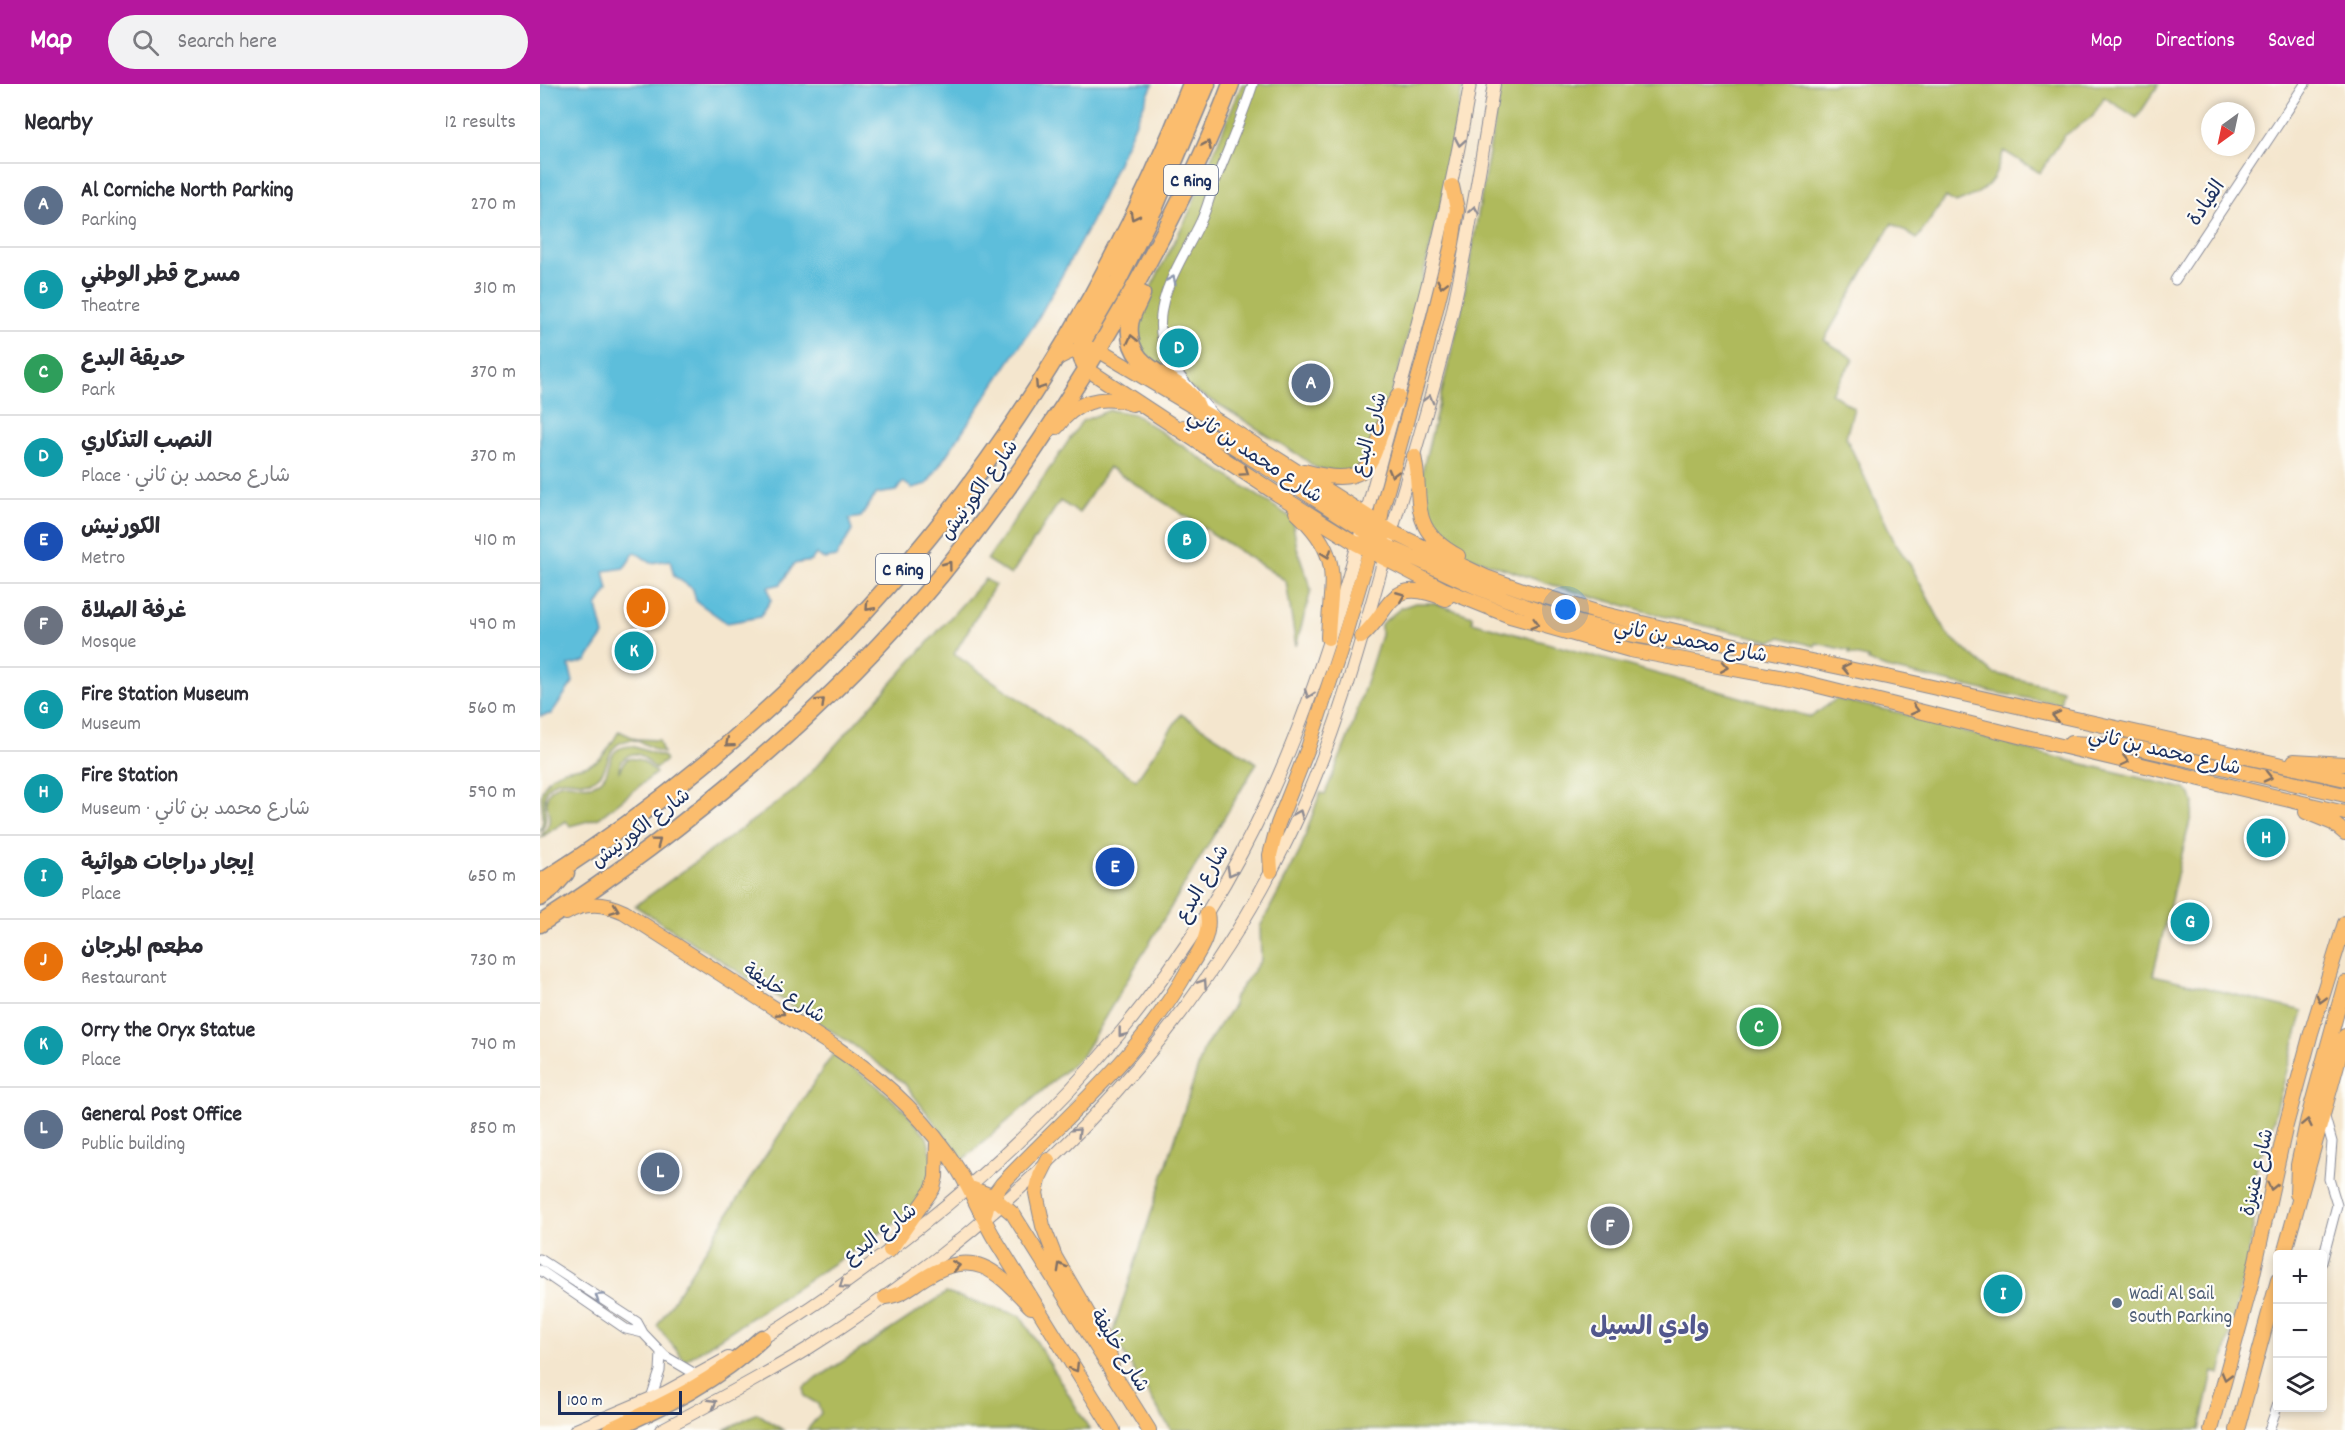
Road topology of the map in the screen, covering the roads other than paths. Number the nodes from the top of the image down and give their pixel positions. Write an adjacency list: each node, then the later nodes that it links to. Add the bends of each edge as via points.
1 (1191, 84): 13 (highway, شارع الكورنيش / C Ring, one-way to 13, via 1140,205)
2 (1207, 84): 11 (highway, via 1155,207)
3 (1231, 84): 9 (highway, شارع الكورنيش / C Ring, one-way to 3, via 1182,201)
4 (1253, 84): 18 (street, شارع محمد بن ثاني, one-way to 4, via 1174,367 1165,349 1161,318 1164,300 1202,219)
5 (1470, 84): 8 (main road, شارع البدع, one-way to 8)
6 (1494, 84): 20 (main road, شارع البدع, one-way to 6, via 1451,318)
7 (2305, 84): 10 (street, القيادة)
8 (1452, 186): 15 (main road, شارع البدع); 24 (main road, one-way to 24, via 1457,209 1452,244)
9 (1144, 273): 12 (highway, شارع الكورنيش / C Ring); 16 (highway, one-way to 9, via 1190,395 1150,369 1133,347 1130,328 1143,290)
10 (2175, 280)
11 (1081, 348): 12 (main road, شارع محمد بن ثاني); 13 (main road); 14 (highway)
12 (1098, 350): 14 (highway, شارع الكورنيش / C Ring); 16 (main road, شارع محمد بن ثاني)
13 (1056, 359): 38 (highway, شارع الكورنيش / C Ring, one-way to 38, via 959,500 844,634 718,752 645,811)
14 (1087, 369): 17 (main road, شارع محمد بن ثاني); 21 (highway, شارع الكورنيش / C Ring)
15 (1398, 396): 22 (main road, via 1376,452 1360,472 1333,478); 24 (main road, شارع البدع)
16 (1198, 410): 18 (main road, شارع محمد بن ثاني)
17 (1151, 411): 19 (main road, شارع محمد بن ثاني); 21 (main road, via 1114,400 1086,402 1067,415 1037,454)
18 (1221, 423): 22 (main road, شارع محمد بن ثاني)
19 (1175, 426): 23 (main road, شارع محمد بن ثاني, one-way to 23); 24 (main road, via 1199,430 1233,446)
20 (1414, 456): 24 (main road, شارع البدع); 25 (main road, via 1418,508 1427,531 1441,546)
21 (1026, 460): 43 (highway, شارع الكورنيش / C Ring, one-way to 21, via 659,841 822,701 941,574)
22 (1291, 467): 24 (main road, شارع محمد بن ثاني)
23 (1277, 494): 24 (main road, شارع محمد بن ثاني); 28 (main road, one-way to 28, via 1316,532 1327,551 1333,582)
24 (1375, 538): 25 (main road, شارع محمد بن ثاني); 26 (main road, شارع محمد بن ثاني); 27 (main road, شارع البدع); 28 (main road, شارع البدع); 29 (main road, via 1480,589 1569,620 1648,639); 39 (main road, via 1308,748 1275,832)
25 (1486, 577): 29 (main road, شارع محمد بن ثاني, via 1562,603)
26 (1479, 605): 27 (main road, one-way to 26, via 1389,601 1401,594 1424,591 1458,604); 30 (main road, شارع محمد بن ثاني, one-way to 30, via 1532,624 1630,650 1795,680)
27 (1361, 637): 39 (main road, شارع البدع, one-way to 27, via 1317,772)
28 (1328, 638): 42 (main road, شارع البدع, one-way to 42, via 1271,793)
29 (1730, 644): 32 (main road, شارع محمد بن ثاني, one-way to 29)
30 (2045, 742): 34 (main road, شارع محمد بن ثاني, one-way to 34); 35 (main road, one-way to 35, via 2129,746)
31 (2345, 764): 32 (main road, via 2295,761)
32 (2284, 765): 33 (main road, شارع محمد بن ثاني)
33 (2345, 779)
34 (2275, 795): 36 (main road, شارع محمد بن ثاني); 37 (main road, via 2292,806 2324,817)
35 (2345, 795)
36 (2345, 813)
37 (2345, 833)
38 (572, 862): 40 (highway, شارع الكورنيش / C Ring); 41 (highway)
39 (1271, 871): 49 (main road, شارع البدع, one-way to 39, via 1090,1120 1176,1021 1232,940)
40 (540, 883)
41 (540, 898)
42 (1208, 913): 50 (main road, شارع البدع, one-way to 50, via 1159,986 1112,1045 1050,1111); 51 (main road, via 1206,938 1155,1021)
43 (540, 923): 48 (main road, شارع خليفة, one-way to 48, via 587,904 602,904 624,912 857,1062 900,1098)
44 (2345, 923): 74 (main road, شارع عنيزة, one-way to 74, via 2288,1118 2250,1288)
45 (2345, 983): 52 (main road, one-way to 45, via 2297,1173 2308,1118)
46 (2345, 1036): 47 (main road)
47 (2324, 1114): 52 (main road); 56 (street, via 2332,1142 2328,1175 2337,1205)
48 (937, 1141): 50 (main road, شارع خليفة); 54 (main road, via 933,1188)
49 (1048, 1160): 51 (main road, شارع البدع); 66 (main road, one-way to 49, via 1108,1348 1055,1257 1044,1226 1036,1193)
50 (968, 1187): 51 (main road); 53 (main road, شارع خليفة); 54 (main road, شارع البدع)
51 (997, 1200): 53 (main road); 66 (main road, شارع خليفة, via 1013,1214)
52 (2299, 1202): 55 (main road)
53 (984, 1218): 60 (main road); 61 (main road, شارع خليفة)
54 (890, 1250): 63 (main road, شارع البدع, one-way to 63)
55 (2285, 1250)
56 (2325, 1250)
57 (540, 1259): 62 (street, one-way to 57, via 637,1322)
58 (540, 1270): 62 (street, via 626,1329)
59 (2273, 1295): 75 (main road)
60 (885, 1297): 61 (main road, one-way to 61, via 902,1293 947,1267 977,1265 998,1274); 71 (main road, one-way to 60, via 808,1348)
61 (1044, 1318): 72 (main road, شارع خليفة, one-way to 72)
62 (643, 1333): 64 (street)
63 (762, 1338): 65 (main road, شارع البدع); 70 (highway, via 739,1360 681,1398)
64 (661, 1353): 65 (street); 67 (street)
65 (697, 1375): 67 (main road, شارع البدع)
66 (1113, 1375): 73 (main road, شارع خليفة)
67 (651, 1398): 69 (main road, شارع البدع)
68 (2275, 1412): 76 (street)
69 (576, 1430)
70 (610, 1430)
71 (661, 1430)
72 (1113, 1430)
73 (1149, 1430)
74 (2211, 1430)
75 (2237, 1430)
76 (2269, 1430)

